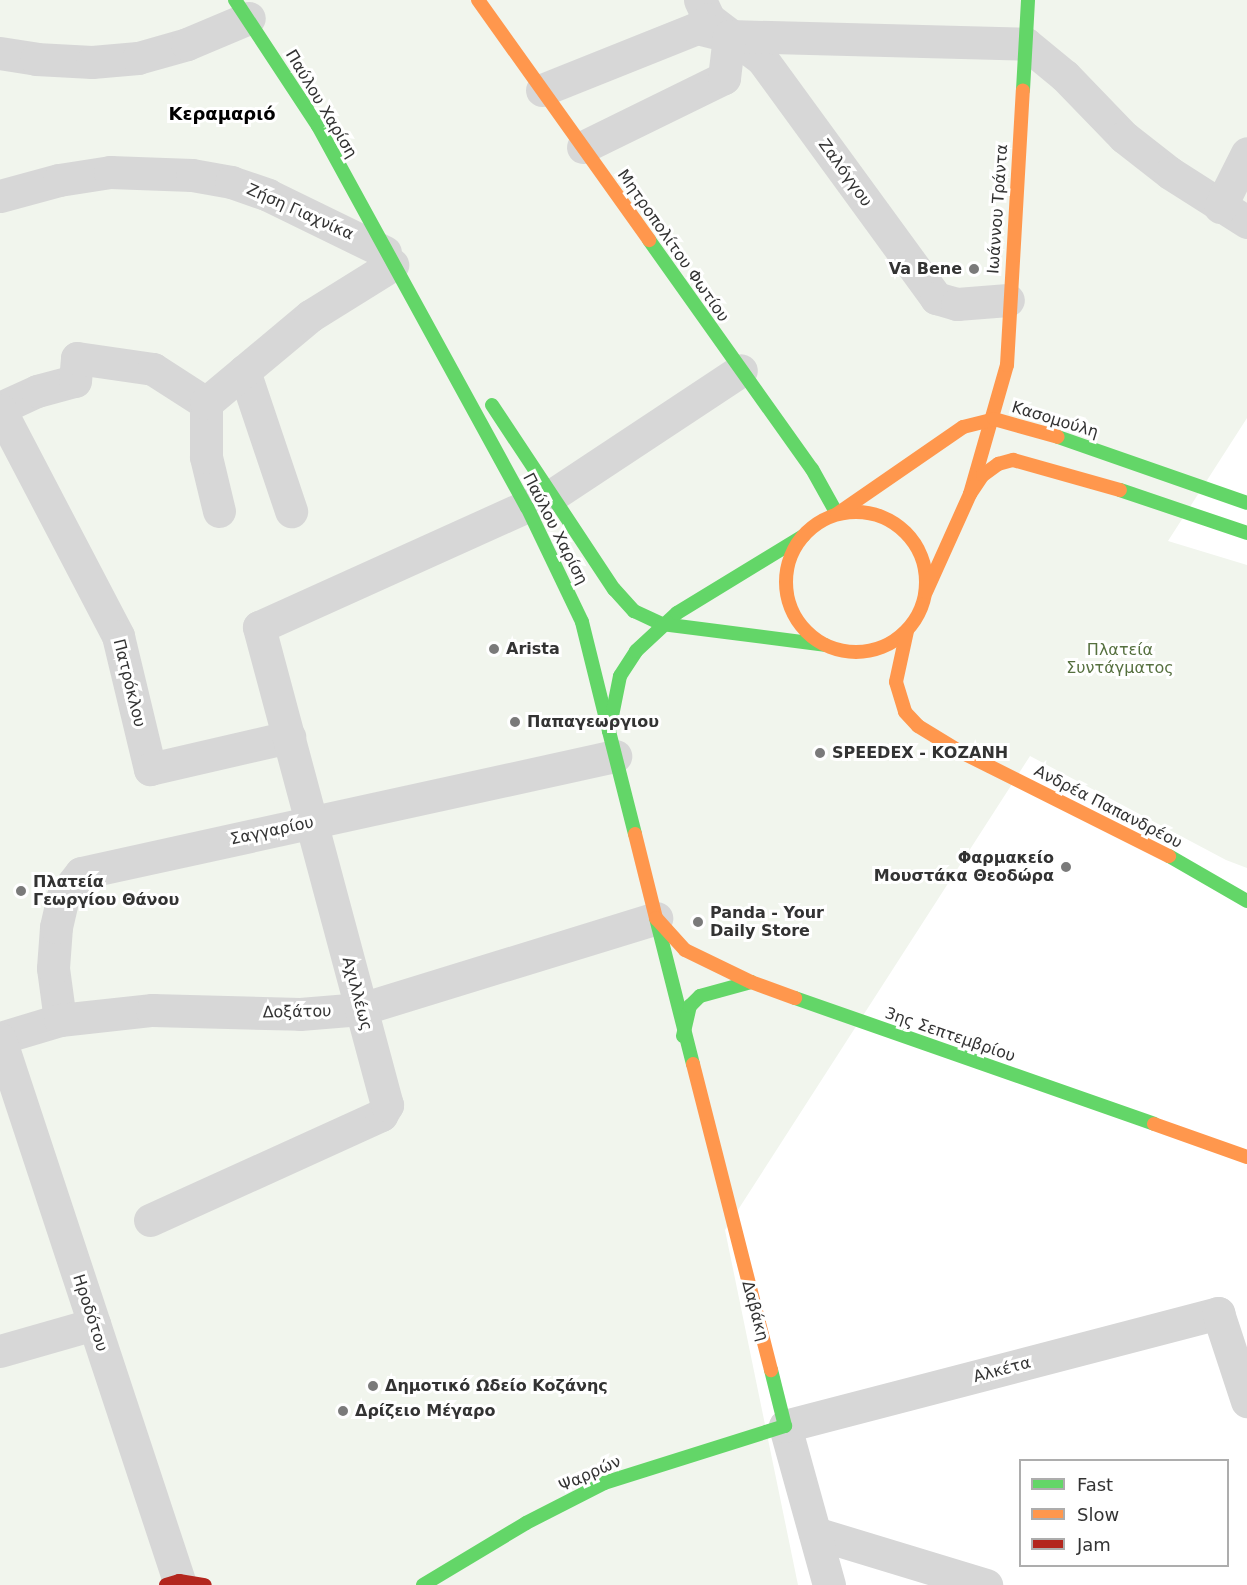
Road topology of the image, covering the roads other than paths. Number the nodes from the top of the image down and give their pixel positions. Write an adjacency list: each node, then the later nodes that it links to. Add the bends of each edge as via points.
1 (478, 0): 8 (main road, Μητροπολίτου Φωτίου)
2 (700, 0): 5 (street, Ζαλόγγου, via 708,19)
3 (1028, 0): 6 (main road, Ιωάννου Τράντα)
4 (242, 9): 7 (street, via 187,44 138,58 92,62); 13 (main road, Παύλου Χαρίση, via 318,126)
5 (729, 36): 6 (street); 8 (street, via 697,28); 9 (street, via 724,78); 14 (street, Ζαλόγγου, via 762,59 936,298 957,304)
6 (1026, 44): 12 (street, via 1065,76 1124,137); 14 (main road, Ιωάννου Τράντα)
7 (0, 53)
8 (542, 90): 9 (main road, Μητροπολίτου Φωτίου)
9 (583, 147): 16 (main road, Μητροπολίτου Φωτίου)
10 (1247, 153): 12 (street)
11 (0, 196): 13 (street, Ζήση Γιαχνίκα, via 59,180 110,172 192,175 231,182 268,195)
12 (1234, 214)
13 (388, 258): 15 (main road, Παύλου Χαρίση); 17 (street)
14 (1008, 300): 20 (main road, Ιωάννου Τράντα, via 1007,365)
15 (443, 354): 22 (main road, Παύλου Χαρίση); 22 (main road, Παύλου Χαρίση, via 481,388)
16 (741, 370): 22 (street); 26 (main road, Μητροπολίτου Φωτίου, via 812,469)
17 (244, 371): 18 (street); 25 (street)
18 (206, 403): 19 (street, via 153,369 77,358 75,381 37,391); 24 (street, via 206,457)
19 (0, 409): 33 (street, Πατρόκλου, via 118,636 150,769)
20 (994, 419): 21 (main road, Ιωάννου Τράντα); 23 (main road, Κασομούλη, via 1077,442); 26 (main road, Κασομούλη, via 963,427)
21 (970, 494): 27 (main road, via 983,475 998,464 1013,460 1066,472); 29 (main road)
22 (541, 500): 30 (main road, Παύλου Χαρίση, via 623,601); 33 (street, Αχιλλέως, via 259,627); 34 (main road, Παύλου Χαρίση, via 582,622)
23 (1247, 503)
24 (219, 511)
25 (291, 511)
26 (837, 514): 28 (main road); 29 (main road, via 875,514 908,534 923,561)
27 (1247, 533)
28 (803, 536): 30 (main road, via 715,587); 32 (main road, via 787,571 788,596 805,630)
29 (925, 593): 31 (main road, via 915,620)
30 (662, 624): 32 (main road); 34 (main road, via 636,651 620,676)
31 (906, 631): 32 (main road, via 874,650 849,652); 36 (main road, Ανδρέα Παπανδρέου, via 896,682 905,712 918,726 959,751 1190,867)
32 (825, 645)
33 (289, 737): 35 (street, Αχιλλέως)
34 (612, 743): 35 (street, Σαγγαρίου); 37 (main road)
35 (311, 822): 39 (street, Αχιλλέως); 40 (street, Σαγγαρίου, via 81,873 63,896 56,927 53,968)
36 (1247, 901)
37 (656, 918): 38 (main road, 3ης Σεπτεμβρίου, via 686,950); 39 (street, Δοξάτου); 41 (main road, Δαβάκη)
38 (751, 982): 41 (main road, via 700,996 690,1006); 43 (main road, 3ης Σεπτεμβρίου)
39 (362, 1009): 40 (street, Δοξάτου, via 300,1014 152,1010); 44 (street, Αχιλλέως, via 387,1105 381,1115)
40 (60, 1020): 42 (street, Δοξάτου)
41 (683, 1036): 48 (main road, Δαβάκη)
42 (0, 1038): 45 (street, Ηροδότου)
43 (1247, 1157)
44 (150, 1220)
45 (94, 1324): 46 (street); 50 (street, Ηροδότου)
46 (0, 1351)
47 (1247, 1401): 48 (street, Αλκέτα, via 1218,1313)
48 (785, 1426): 49 (street, Δαβάκη); 51 (main road, Ψαρρών, via 604,1483 526,1523)
49 (815, 1533): 52 (street, Δαβάκη); 53 (street)
50 (183, 1584)
51 (423, 1585)
52 (830, 1585)
53 (986, 1585)

